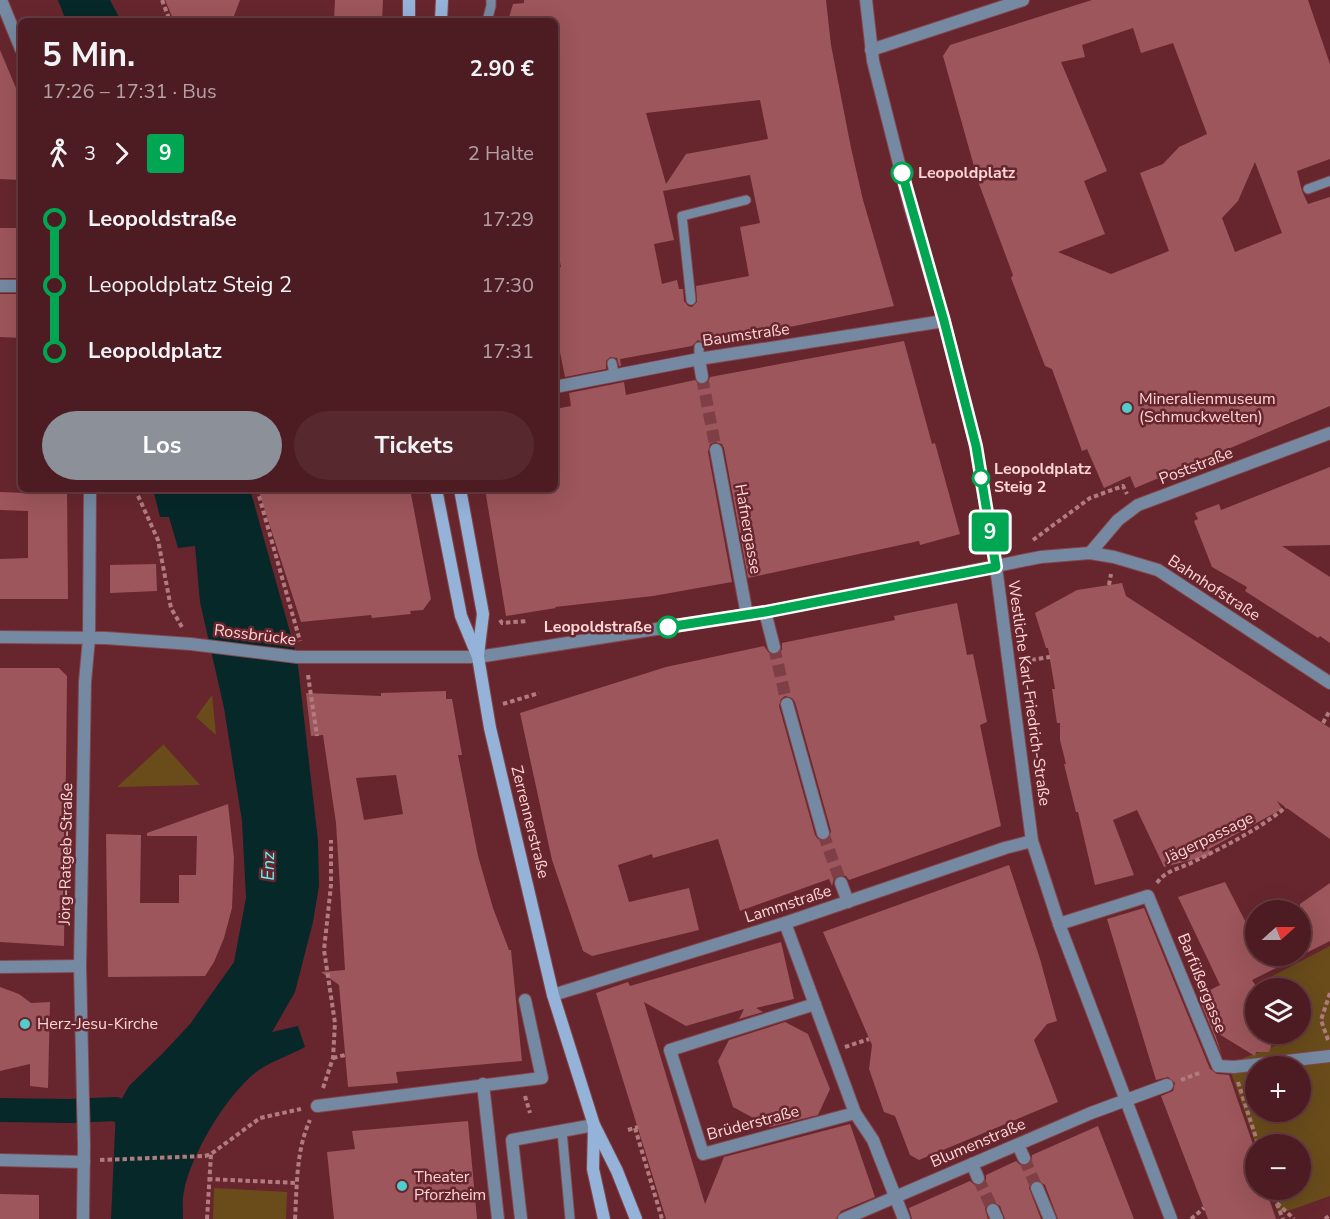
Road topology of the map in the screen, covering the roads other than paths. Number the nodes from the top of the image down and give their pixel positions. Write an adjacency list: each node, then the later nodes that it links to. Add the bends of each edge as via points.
1 (1, 0): 10 (street)
2 (409, 0): 7 (main road)
3 (442, 0): 8 (main road)
4 (491, 0): 9 (lane)
5 (866, 0): 11 (street, Westliche Karl-Friedrich-Straße)
6 (1023, 0): 11 (street)
7 (409, 18)
8 (441, 18)
9 (488, 18)
10 (18, 42)
11 (871, 50): 18 (street, Westliche Karl-Friedrich-Straße, via 910,207)
12 (1330, 181): 13 (lane)
13 (1308, 189)
14 (746, 200): 17 (lane, via 682,216)
15 (0, 286): 16 (street)
16 (18, 286)
17 (691, 300)
18 (944, 321): 19 (street, Baumstraße); 28 (street, Westliche Karl-Friedrich-Straße, via 976,446)
19 (699, 353): 20 (street); 21 (street, Baumstraße, via 613,368)
20 (702, 377)
21 (558, 386)
22 (1330, 433): 27 (street, Poststraße, via 1138,506 1118,520)
23 (716, 450): 30 (street, Hafnergasse)
24 (90, 492): 32 (street, Jörg-Ratgeb-Straße)
25 (437, 492): 34 (main road, Zerrennerstraße, via 461,616)
26 (461, 492): 34 (main road, Zerrennerstraße, via 483,614)
27 (1090, 553): 28 (street, Bahnhofstraße, via 1041,557); 35 (street, Bahnhofstraße, via 1158,570)
28 (996, 567): 29 (street); 38 (street, Westliche Karl-Friedrich-Straße)
29 (765, 612): 30 (street); 33 (street)
30 (747, 615): 34 (street)
31 (0, 637): 32 (street)
32 (89, 638): 34 (street, Rossbrücke, via 201,645 301,657); 43 (street, Jörg-Ratgeb-Straße)
33 (774, 647)
34 (478, 657): 45 (main road, Zerrennerstraße, via 486,708)
35 (1330, 683)
36 (787, 704): 37 (street)
37 (822, 833)
38 (1032, 841): 40 (street, Lammstraße); 42 (street, Westliche Karl-Friedrich-Straße)
39 (841, 883): 40 (street)
40 (848, 902): 41 (street, Lammstraße)
41 (785, 923): 45 (street, Lammstraße); 47 (street)
42 (1059, 924): 48 (street, Barfüßergasse, via 1148,896 1218,1066); 51 (street, Westliche Karl-Friedrich-Straße)
43 (80, 966): 44 (street); 59 (street, Jörg-Ratgeb-Straße)
44 (0, 967)
45 (553, 995): 54 (main road, Zerrennerstraße)
46 (525, 1000): 49 (street, via 542,1078)
47 (815, 1004): 53 (street); 53 (street, Brüderstraße, via 670,1050 703,1154)
48 (1330, 1056)
49 (483, 1084): 52 (street); 65 (street)
50 (1167, 1085): 51 (street)
51 (1126, 1101): 56 (street, Blumenstraße); 73 (street, Westliche Karl-Friedrich-Straße)
52 (317, 1106)
53 (855, 1113): 63 (street, via 873,1140)
54 (594, 1125): 55 (street); 68 (main road, via 593,1169); 69 (main road, via 618,1171)
55 (562, 1131): 66 (street, via 512,1140); 67 (lane)
56 (1018, 1145): 57 (street); 60 (street, Blumenstraße)
57 (1024, 1158)
58 (0, 1160): 59 (street)
59 (87, 1161): 64 (street, Jörg-Ratgeb-Straße)
60 (972, 1164): 61 (street); 63 (street, Blumenstraße)
61 (978, 1178)
62 (1037, 1188): 72 (street)
63 (895, 1197): 70 (street, Blumenstraße); 71 (street)
64 (83, 1219)
65 (498, 1219)
66 (521, 1219)
67 (570, 1219)
68 (604, 1219)
69 (636, 1219)
70 (844, 1219)
71 (904, 1219)
72 (1050, 1219)
73 (1171, 1219)

